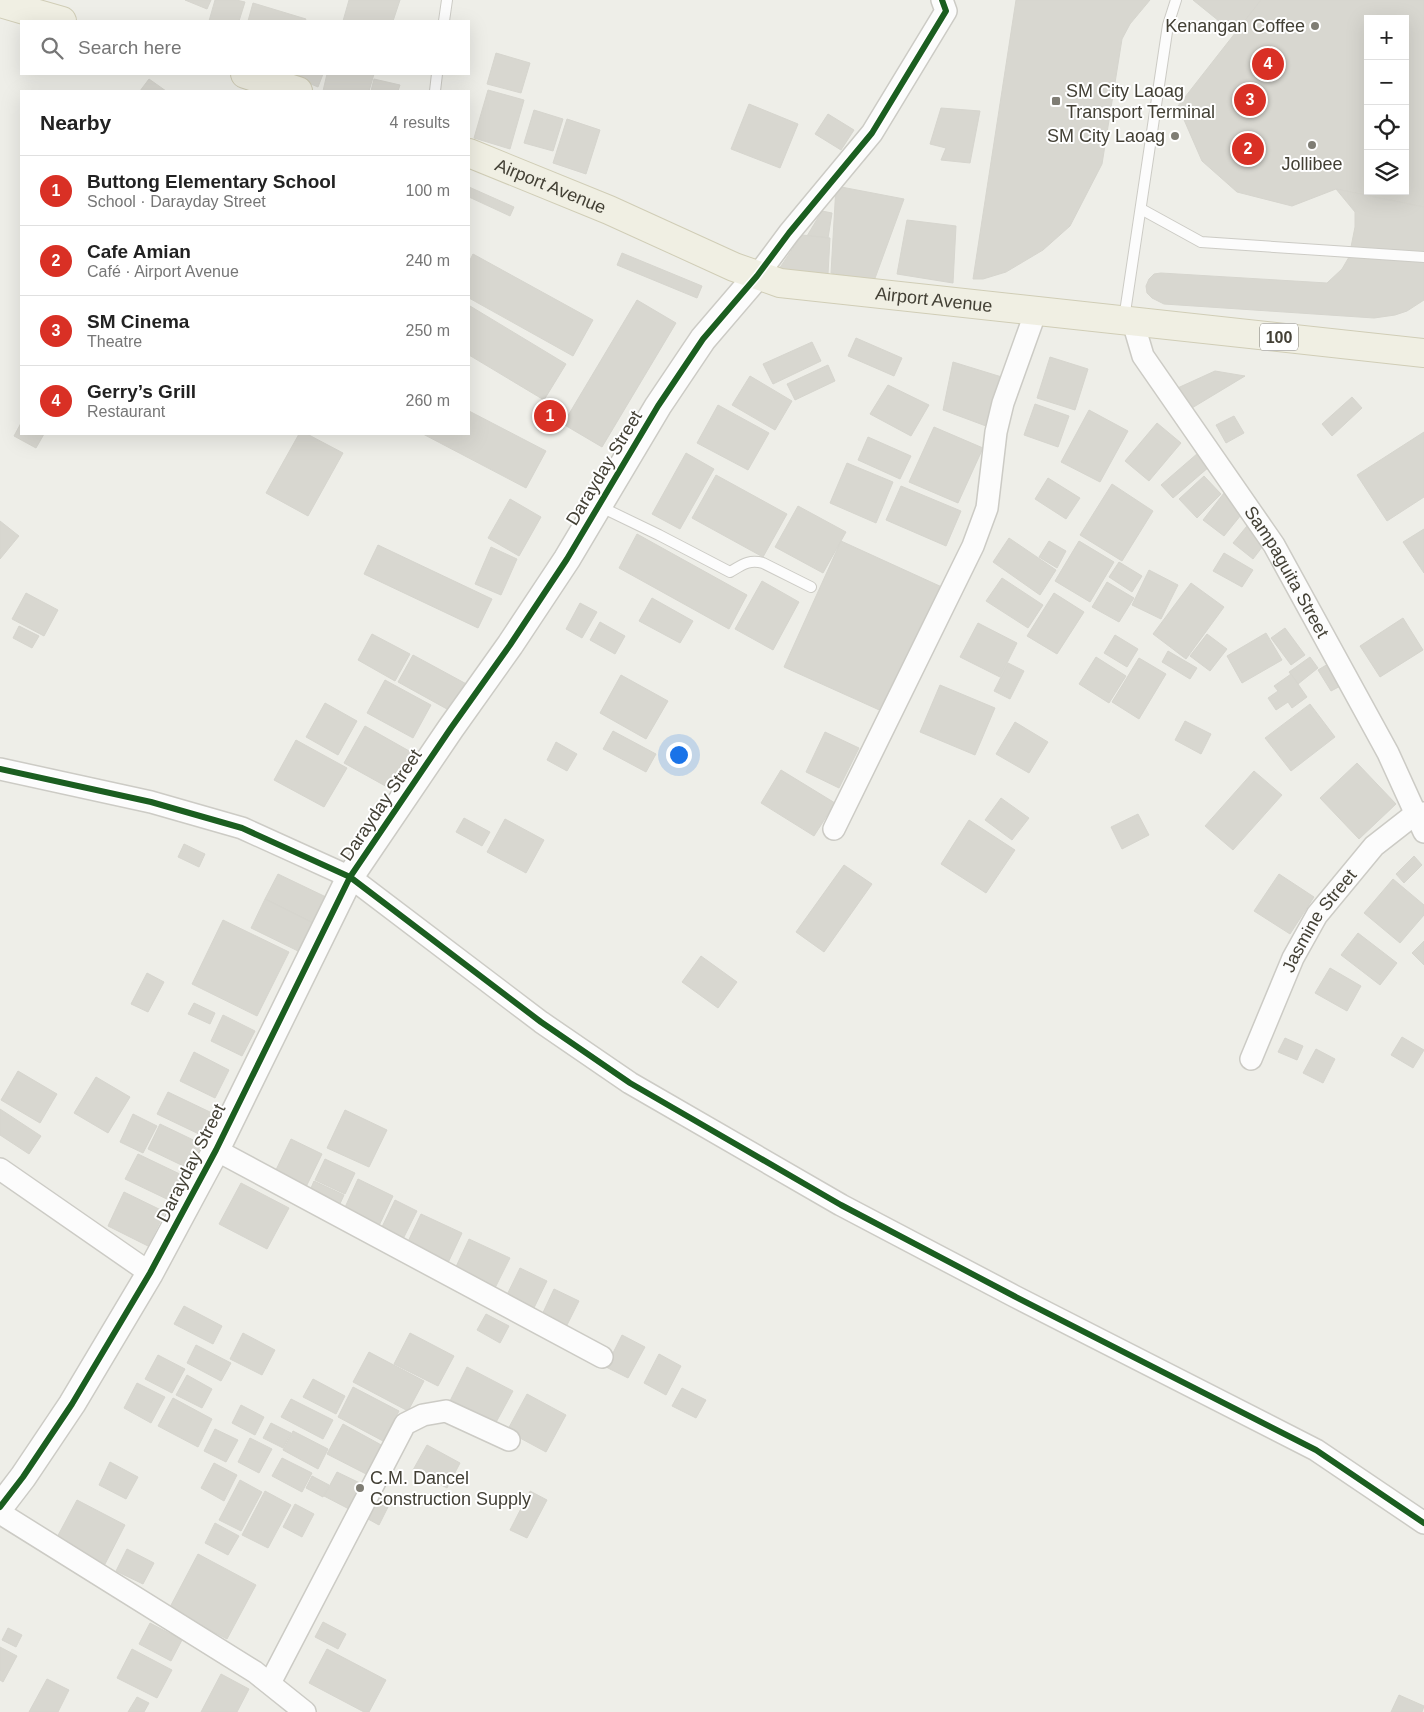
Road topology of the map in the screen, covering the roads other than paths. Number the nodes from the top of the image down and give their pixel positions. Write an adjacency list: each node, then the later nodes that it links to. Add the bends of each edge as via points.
1 (447, 0): 6 (lane)
2 (942, 0): 14 (street, via 946,11 872,133)
3 (1176, 0): 12 (lane, via 1168,25)
4 (0, 4): 5 (main road)
5 (58, 20)
6 (444, 20)
7 (248, 75): 9 (main road)
8 (437, 75): 10 (lane)
9 (295, 90)
10 (434, 90)
11 (470, 153): 14 (main road, Airport Avenue / 100, via 609,210)
12 (1141, 209): 13 (lane, via 1201,242); 16 (lane)
13 (1424, 256)
14 (757, 276): 15 (main road, Airport Avenue / 100, via 806,287); 18 (street, Darayday Street, via 703,338)
15 (1036, 311): 16 (main road, Airport Avenue / 100); 22 (street, via 1003,403 996,432 987,508 973,546)
16 (1128, 321): 17 (main road, Airport Avenue / 100); 21 (street, Sampaguita Street, via 1143,356 1274,546 1388,753)
17 (1424, 353)
18 (598, 506): 19 (lane, via 730,572 743,563 762,562); 23 (street, Darayday Street, via 515,638)
19 (811, 587)
20 (0, 769): 23 (street, via 151,802 242,828)
21 (1421, 820): 24 (street, Jasmine Street, via 1374,846 1317,915 1294,958)
22 (834, 829)
23 (350, 877): 25 (street, Darayday Street); 32 (street, via 541,1022 630,1083 841,1205 1316,1450)
24 (1251, 1059)
25 (216, 1150): 27 (street, Darayday Street); 28 (street)
26 (0, 1169): 27 (street)
27 (150, 1274): 30 (street, Darayday Street, via 72,1404)
28 (602, 1357)
29 (508, 1440): 33 (street, via 446,1411 424,1415 405,1424)
30 (0, 1507)
31 (0, 1513): 33 (street)
32 (1422, 1518)
33 (270, 1683): 34 (street)
34 (305, 1712)

